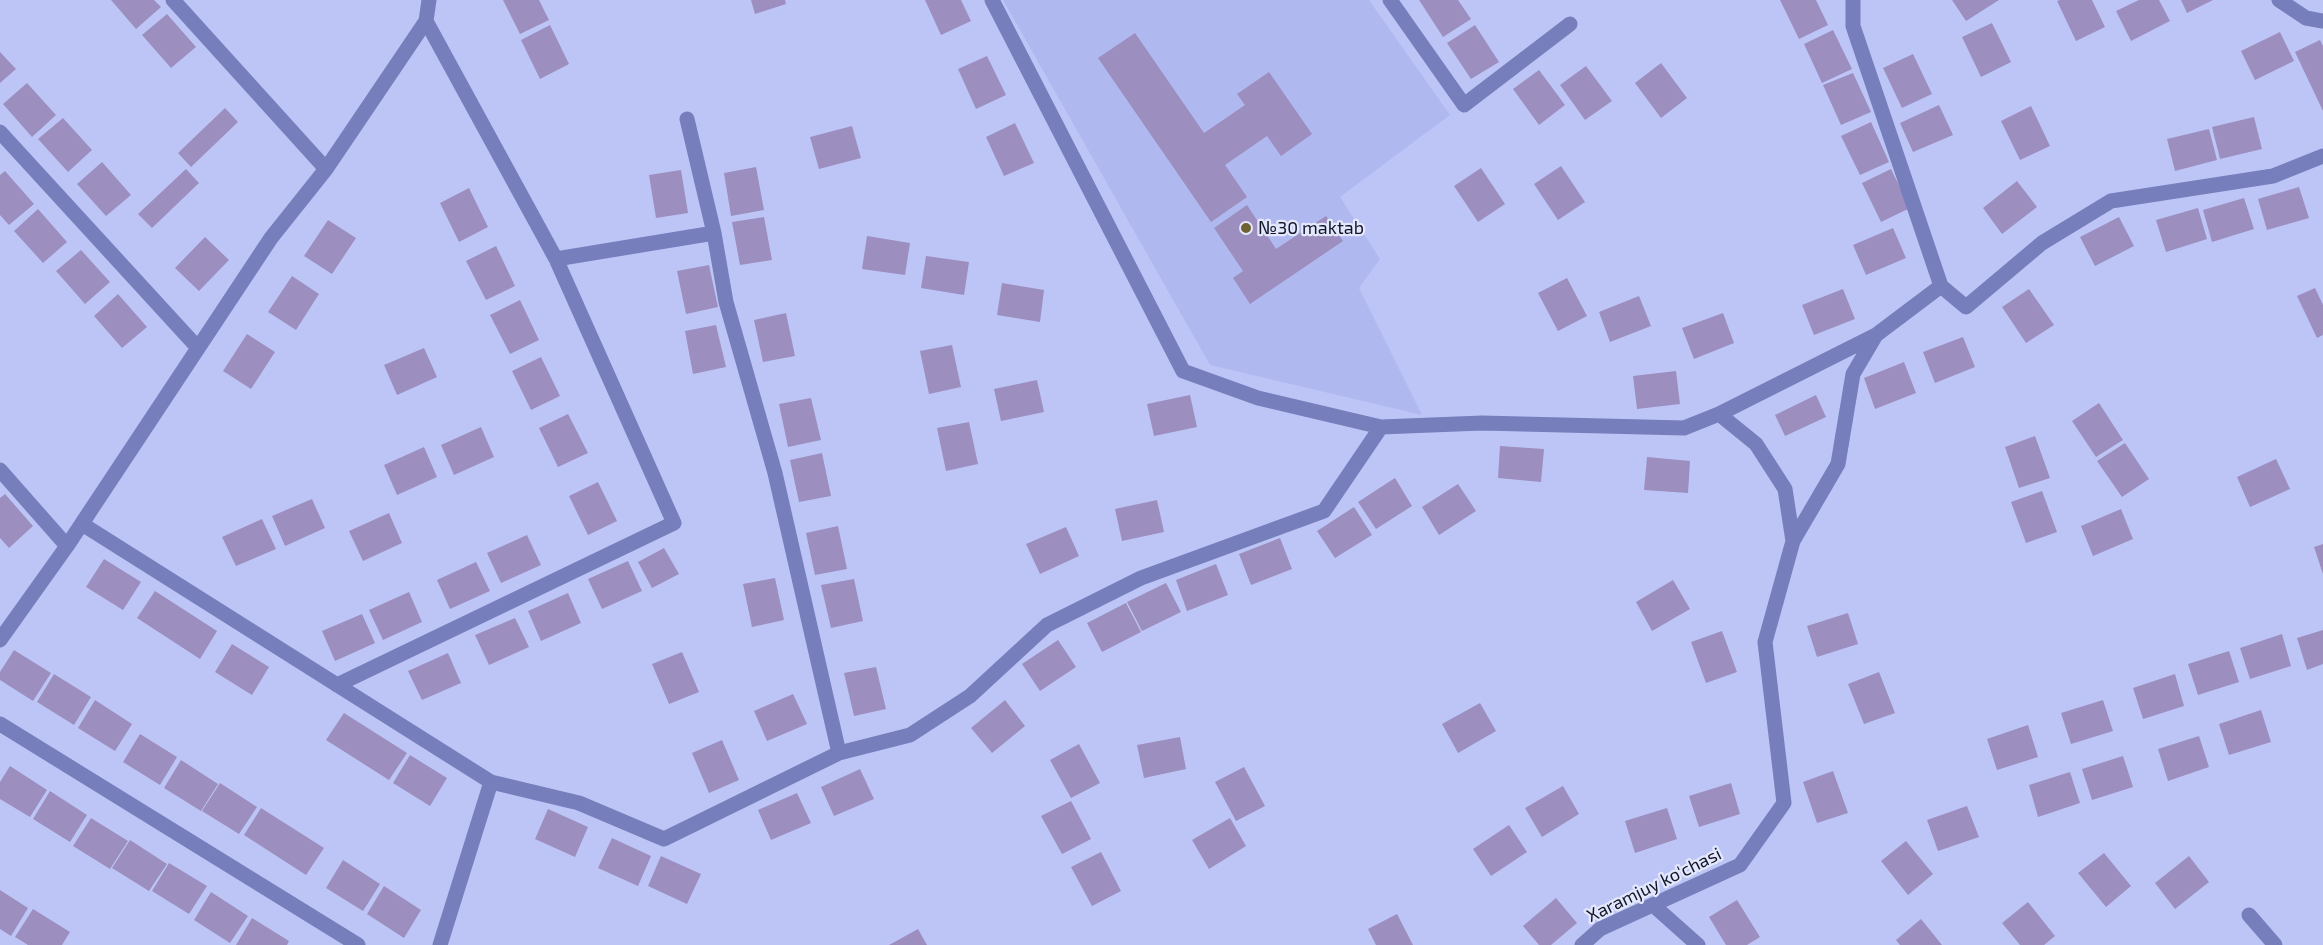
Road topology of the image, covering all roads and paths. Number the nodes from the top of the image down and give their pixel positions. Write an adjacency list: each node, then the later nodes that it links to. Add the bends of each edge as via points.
1 (173, 0): 13 (street)
2 (429, 0): 7 (street)
3 (992, 0): 20 (street, via 1183,371 1258,398)
4 (1390, 0): 9 (street, via 1464,105)
5 (1853, 0): 16 (street, via 1853,26)
6 (2279, 0): 8 (street, via 2306,18)
7 (426, 21): 13 (street); 15 (street)
8 (2323, 21)
9 (1570, 24)
10 (687, 119): 14 (street)
11 (0, 132): 18 (street)
12 (2323, 156): 16 (street, via 2273,176 2111,201 2042,243 1966,307)
13 (326, 169): 18 (street, via 271,238)
14 (714, 233): 15 (street); 28 (street, via 726,302 775,473)
15 (556, 259): 26 (street, via 675,523)
16 (1941, 286): 17 (street)
17 (1876, 335): 19 (street); 23 (street, via 1853,374 1838,464)
18 (198, 348): 22 (street)
19 (1719, 414): 20 (street, via 1684,428 1482,423); 23 (street, via 1756,444 1785,489)
20 (1381, 428): 28 (street, via 1324,512 1141,578 1047,625 970,696 910,735)
21 (0, 470): 24 (street)
22 (81, 524): 24 (street); 26 (street)
23 (1792, 541): 30 (street, Xaramjuy ko'chasi, via 1765,642 1784,804 1740,865)
24 (67, 546): 25 (street)
25 (0, 640)
26 (337, 685): 29 (street)
27 (0, 724): 32 (street)
28 (839, 753): 29 (street, via 664,839 579,803)
29 (491, 782): 33 (street)
30 (1653, 905): 34 (street, Xaramjuy ko'chasi, via 1600,929); 35 (street)
31 (2249, 915): 36 (street)
32 (358, 945)
33 (440, 945)
34 (1582, 945)
35 (1698, 945)
36 (2275, 945)

